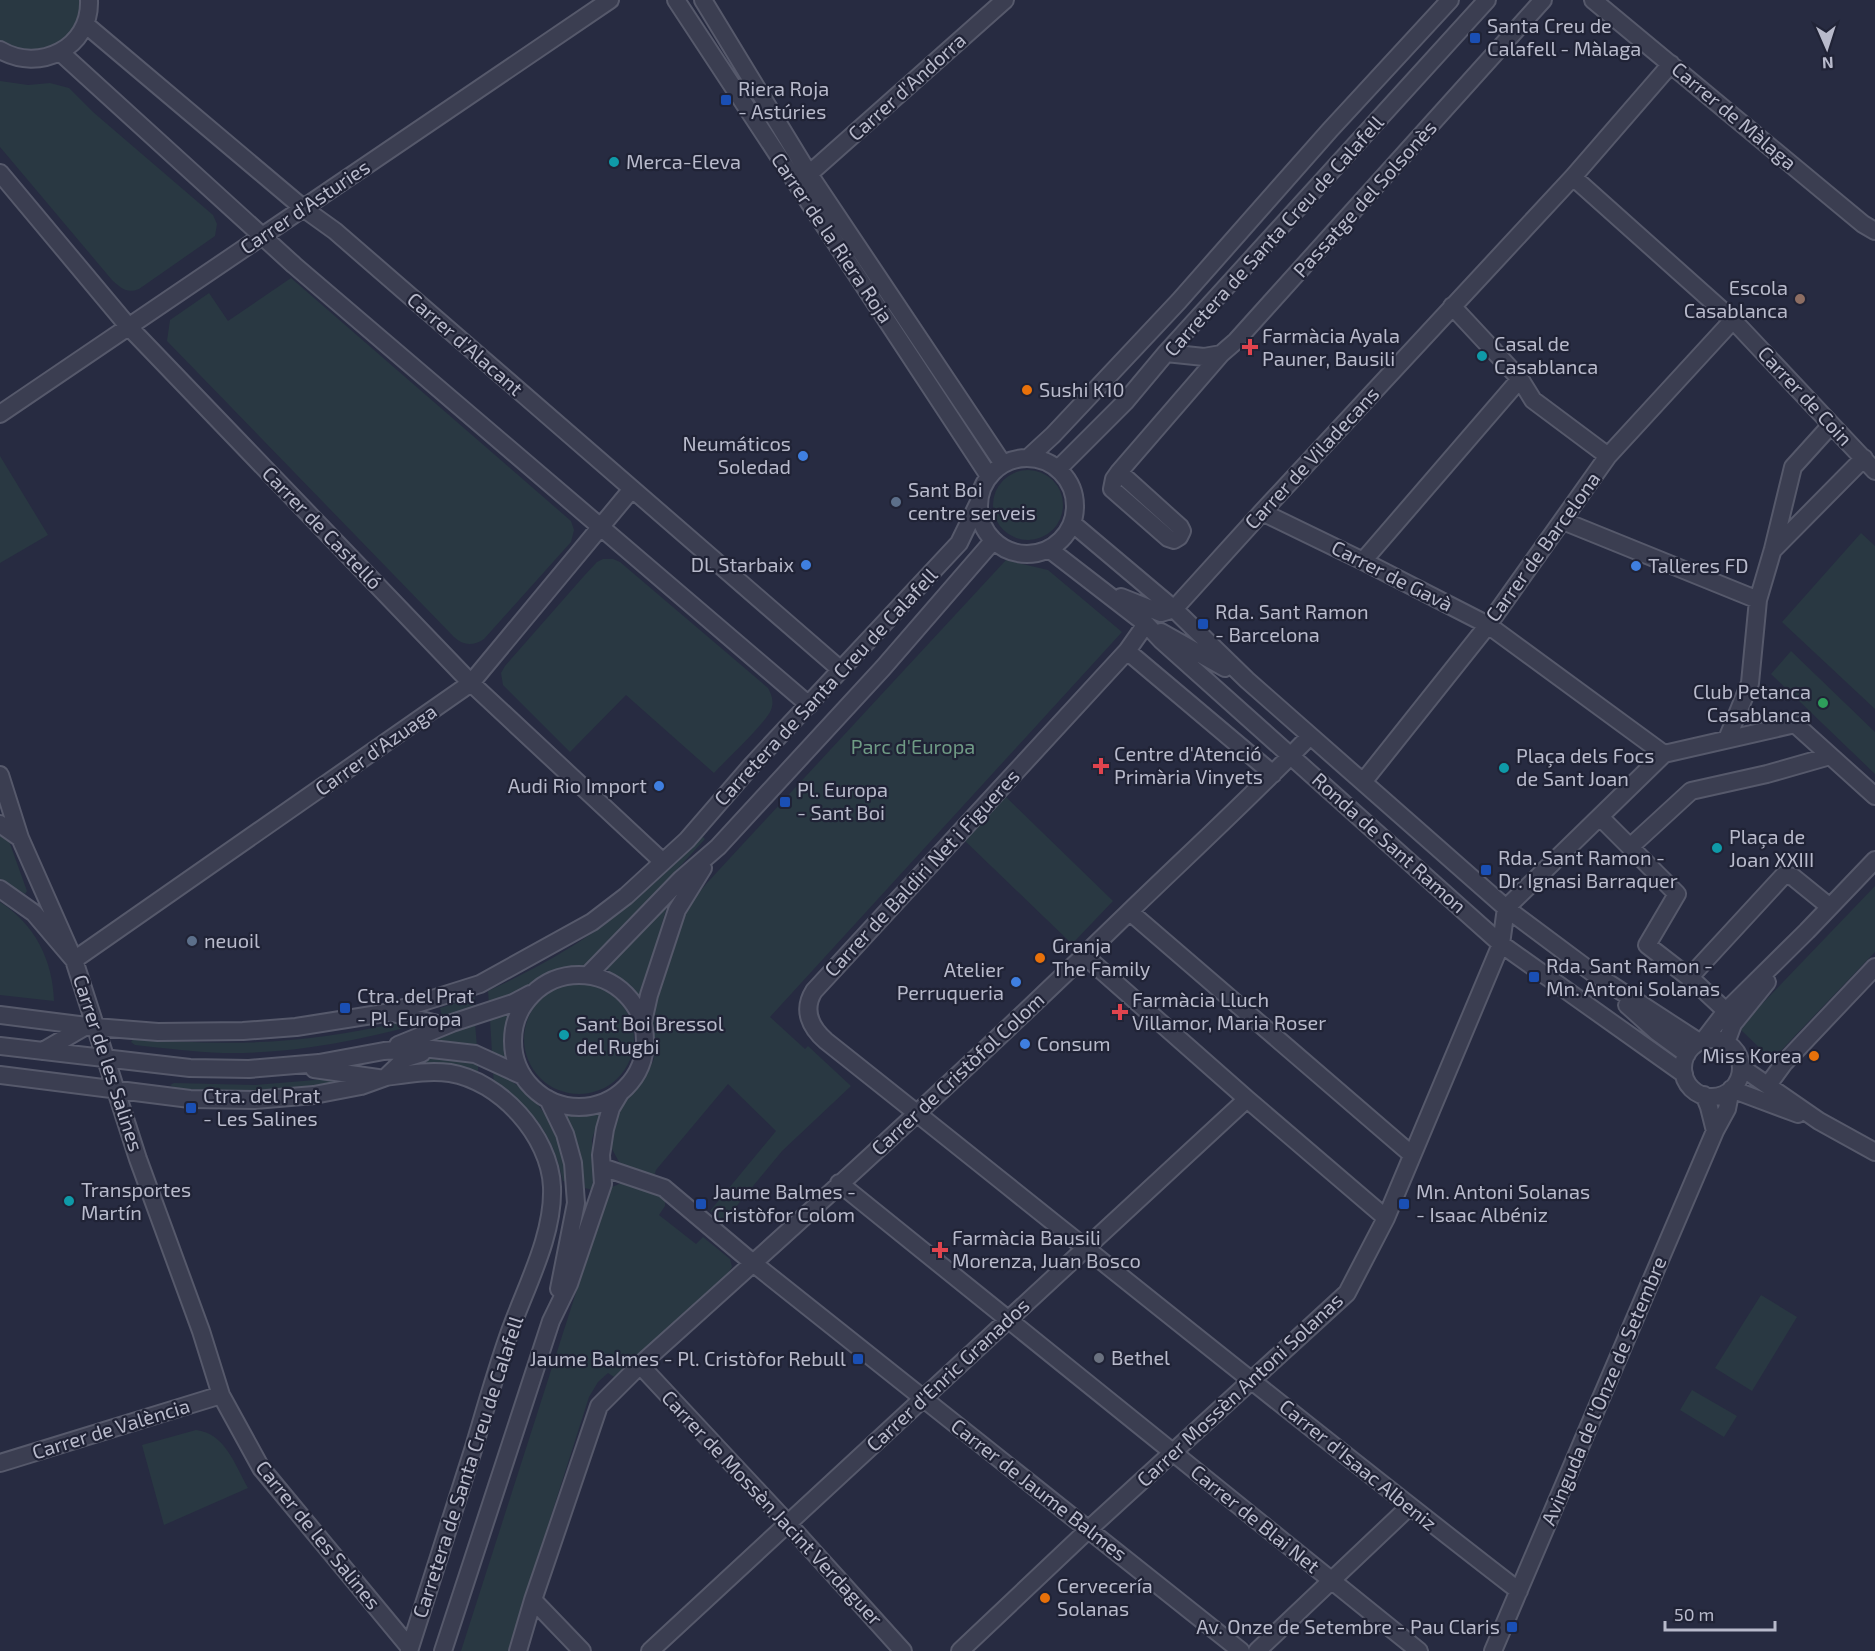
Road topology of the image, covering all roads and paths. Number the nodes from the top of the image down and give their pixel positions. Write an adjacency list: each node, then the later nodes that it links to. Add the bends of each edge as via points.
1 (89, 0): 10 (street)
2 (609, 0): 17 (street, Carrer d'Asturies)
3 (676, 0): 34 (street, Carrer de la Riera Roja)
4 (703, 0): 15 (street, Carrer de la Riera Roja)
5 (1005, 0): 15 (street, Carrer d'Andorra)
6 (1450, 0): 29 (street, Carretera de Santa Creu de Calafell, via 1179,301)
7 (1487, 0): 23 (street, Carretera de Santa Creu de Calafell)
8 (1543, 0): 24 (street, Passatge del Solsonès)
9 (1593, 0): 13 (street, Carrer de Màlaga)
10 (85, 24): 12 (street, via 75,40); 17 (street, Carrer d'Alacant)
11 (0, 50): 12 (street, via 30,60)
12 (60, 52): 19 (street)
13 (1671, 64): 16 (street, Carrer de Viladecans); 18 (street, Carrer de Màlaga)
14 (0, 173): 22 (street, Carrer de Castelló)
15 (808, 174): 30 (street, Carrer de la Riera Roja)
16 (1573, 177): 20 (street, Carrer de Viladecans); 21 (street, Carrer de Coin)
17 (303, 208): 19 (street, Carrer d'Asturies); 35 (street, Carrer d'Alacant, via 335,231)
18 (1875, 231)
19 (262, 235): 22 (street, Carrer d'Asturies); 40 (street)
20 (1452, 306): 25 (street); 37 (street, Carrer de Viladecans)
21 (1733, 320): 27 (street, Carrer de Coin, via 1776,376); 28 (street, Carrer de Barcelona)
22 (128, 326): 26 (street, Carrer d'Asturies); 53 (street, Carrer de Castelló)
23 (1166, 353): 24 (street, via 1202,357); 32 (street, Carretera de Santa Creu de Calafell, via 1125,402)
24 (1221, 354): 33 (street, Passatge del Solsonès)
25 (1520, 379): 28 (street, via 1533,400); 44 (street)
26 (0, 414)
27 (1831, 425): 31 (street, Carrer de Coin); 43 (street, via 1793,467)
28 (1608, 456): 38 (street, Carrer de Barcelona)
29 (1028, 458): 30 (street); 32 (street, via 1043,460)
30 (1003, 464): 34 (street)
31 (1870, 464): 43 (street)
32 (1058, 469): 39 (street, via 1075,498)
33 (1119, 472)
34 (989, 476): 36 (street)
35 (632, 489): 40 (street, Carrer d'Azuaga); 51 (street, Carrer d'Alacant)
36 (978, 504): 41 (street, via 981,520); 51 (street, Carretera de Santa Creu de Calafell, via 959,543)
37 (1262, 512): 44 (street, Carrer de Gavà); 47 (street, Carrer de Viladecans)
38 (1563, 521): 46 (street); 49 (street, Carrer de Barcelona)
39 (1072, 523): 42 (street, via 1062,539); 47 (street, Ronda de Sant Ramon)
40 (601, 528): 53 (street, Carrer d'Azuaga); 54 (street)
41 (993, 541): 42 (street, via 1019,554); 67 (street, Carretera de Santa Creu de Calafell)
42 (1049, 549): 45 (street, Ronda de Sant Ramon)
43 (1773, 549): 46 (street)
44 (1363, 561): 49 (street, Carrer de Gavà)
45 (1101, 590): 47 (street, via 1161,613); 48 (street, Ronda de Sant Ramon)
46 (1758, 600): 56 (street, via 1750,683)
47 (1174, 609): 52 (street, Ronda de Sant Ramon)
48 (1146, 624): 50 (street, Carrer de Baldiri Net i Figueres); 52 (street, Ronda de Sant Ramon); 58 (street, Ronda de Sant Ramon)
49 (1488, 625): 57 (street, Carrer de Gavà); 62 (street, Carrer de Barcelona)
50 (1127, 651): 60 (street); 112 (street, Carrer de Baldiri Net i Figueres, via 808,1000 809,1023 817,1033)
51 (841, 670): 54 (street, Carretera de Santa Creu de Calafell)
52 (1247, 680): 55 (street, Ronda de Sant Ramon)
53 (471, 683): 70 (street, Carrer de Castelló); 78 (street, Carrer d'Azuaga)
54 (809, 705): 70 (street, Carretera de Santa Creu de Calafell)
55 (1310, 736): 58 (street, Carrer de Cristòfol Colom); 62 (street, Ronda de Sant Ramon)
56 (1727, 739): 57 (street); 59 (street, via 1796,724)
57 (1664, 754): 64 (street)
58 (1291, 756): 60 (street, Carrer de Cristòfol Colom); 76 (street, Ronda de Sant Ramon)
59 (1830, 756): 63 (street); 68 (street, via 1691,791)
60 (1273, 774): 74 (street, Carrer de Cristòfol Colom)
61 (0, 775): 66 (street, Carrer de les Salines)
62 (1363, 782): 73 (street, Ronda de Sant Ramon)
63 (1875, 796)
64 (1600, 817): 68 (street); 73 (street)
65 (0, 824): 66 (street)
66 (20, 838): 78 (street, Carrer de les Salines)
67 (718, 847): 81 (street, Carretera de Santa Creu de Calafell, via 681,879); 88 (street, Carretera de Santa Creu de Calafell, via 676,910)
68 (1630, 847): 82 (street, via 1677,894 1647,945)
69 (1875, 860): 72 (street)
70 (663, 862): 86 (street, Carretera de Santa Creu de Calafell, via 626,897 548,948 480,984)
71 (0, 889): 78 (street, via 34,913)
72 (1830, 907): 75 (street); 82 (street, via 1793,877 1784,875)
73 (1506, 908): 76 (street, Carrer Mossèn Antoni Solanas); 80 (street, Ronda de Sant Ramon)
74 (1130, 912): 77 (street, Carrer de Cristòfol Colom); 116 (street)
75 (1807, 931): 85 (street); 91 (street, via 1733,1024)
76 (1501, 944): 93 (street, Ronda de Sant Ramon); 116 (street, Carrer Mossèn Antoni Solanas)
77 (1085, 956): 111 (street); 112 (street, Carrer de Cristòfol Colom)
78 (74, 960): 89 (street, Carrer de les Salines)
79 (1875, 967): 105 (street)
80 (1593, 973): 84 (street, Ronda de Sant Ramon); 94 (street, Ronda de Sant Ramon)
81 (588, 975): 83 (street, via 561,977); 88 (street, via 622,990 634,1002)
82 (1689, 978): 85 (street)
83 (534, 993): 90 (street, via 513,1004); 103 (street, via 520,1011 513,1033 514,1055)
84 (1628, 1006): 93 (street, Ronda de Sant Ramon); 94 (street, Ronda de Sant Ramon, via 1657,1032)
85 (1726, 1011): 94 (street)
86 (391, 1012): 89 (street, Carretera de Santa Creu de Calafell, via 243,1031 158,1032); 90 (street)
87 (0, 1015): 89 (street, Carretera de Santa Creu de Calafell)
88 (643, 1022): 108 (street, via 644,1058 633,1080)
89 (91, 1026): 96 (street); 98 (street, Carrer de les Salines)
90 (445, 1026): 97 (street)
91 (1726, 1043): 94 (street, Ronda de Sant Ramon, via 1716,1039); 100 (street, via 1737,1053)
92 (0, 1046): 96 (street)
93 (1646, 1046): 101 (street, Ronda de Sant Ramon)
94 (1696, 1046): 101 (street, via 1684,1062)
95 (434, 1049): 97 (street); 103 (street, via 475,1054); 104 (street, via 406,1058)
96 (43, 1051): 98 (street)
97 (384, 1051): 99 (street)
98 (106, 1058): 99 (street, via 190,1068 249,1070); 106 (street, Carrer de les Salines)
99 (292, 1066): 104 (street)
100 (1741, 1068): 105 (street); 107 (street)
101 (1684, 1074): 109 (street, Ronda de Sant Ramon, via 1689,1086)
102 (0, 1075): 106 (street)
103 (523, 1076): 110 (street)
104 (384, 1078): 106 (street, via 340,1091 255,1100 190,1098); 123 (street, Carretera de Santa Creu de Calafell, via 430,1072 461,1075 496,1094 528,1124 549,1165 552,1201 548,1227)
105 (1768, 1085): 113 (street)
106 (117, 1089): 128 (street, Carrer de les Salines)
107 (1731, 1089): 109 (street, via 1721,1095); 113 (street); 114 (street, Avinguda de l'Onze de Setembre, via 1727,1109)
108 (620, 1093): 110 (street, via 589,1106 568,1106); 117 (street, Carretera de Santa Creu de Calafell, via 605,1129)
109 (1704, 1095): 114 (street)
110 (549, 1099): 120 (street, Carretera de Santa Creu de Calafell, via 573,1163 576,1203)
111 (1247, 1100): 119 (street); 121 (street, Carrer d'Enric Granados)
112 (917, 1113): 118 (street, Carrer de Cristòfol Colom); 121 (street, Carrer d'Isaac Albeniz)
113 (1819, 1121): 115 (street)
114 (1715, 1131): 136 (street, Avinguda de l'Onze de Setembre)
115 (1875, 1152)
116 (1411, 1154): 119 (street, Carrer Mossèn Antoni Solanas)
117 (602, 1167): 122 (street, Carrer de Jaume Balmes, via 664,1188); 124 (street, Carretera de Santa Creu de Calafell, via 603,1184 596,1207 569,1284)
118 (839, 1184): 122 (street, Carrer de Cristòfol Colom); 125 (street, Carrer de Blai Net)
119 (1386, 1218): 127 (street, Carrer Mossèn Antoni Solanas, via 1347,1293)
120 (566, 1248): 123 (street, Carretera de Santa Creu de Calafell); 124 (street, Carretera de Santa Creu de Calafell)
121 (1088, 1248): 125 (street, Carrer d'Enric Granados); 127 (street, Carrer d'Isaac Albeniz)
122 (753, 1263): 126 (street, Carrer de Cristòfol Colom); 129 (street, Carrer de Jaume Balmes)
123 (528, 1284): 138 (street, Carretera de Santa Creu de Calafell)
124 (554, 1313): 139 (street, Carretera de Santa Creu de Calafell)
125 (1006, 1320): 129 (street, Carrer d'Enric Granados); 130 (street, Carrer de Blai Net)
126 (640, 1365): 133 (street, Carrer de Mossèn Jacint Verdaguer); 137 (street, Carrer de Cristòfol Colom, via 599,1406)
127 (1253, 1381): 130 (street, Carrer Mossèn Antoni Solanas); 132 (street, Carrer d'Isaac Albeniz)
128 (221, 1395): 131 (street, Carrer de València); 138 (street, Carrer de les Salines, via 261,1468)
129 (922, 1399): 133 (street, Carrer d'Enric Granados); 134 (street, Carrer de Jaume Balmes)
130 (1173, 1453): 134 (street, Carrer Mossèn Antoni Solanas); 135 (street, Carrer de Blai Net)
131 (0, 1463)
132 (1409, 1507): 135 (street); 136 (street, Carrer d'Isaac Albeniz)
133 (788, 1523): 142 (street, Carrer d'Enric Granados); 143 (street, Carrer de Mossèn Jacint Verdaguer)
134 (1089, 1529): 144 (street, Carrer Mossèn Antoni Solanas); 145 (street, Carrer de Jaume Balmes)
135 (1331, 1580): 146 (street); 147 (street, Carrer de Blai Net)
136 (1519, 1591): 148 (street, Avinguda de l'Onze de Setembre)
137 (533, 1600): 140 (street); 141 (street)
138 (410, 1650)
139 (443, 1651)
140 (518, 1651)
141 (582, 1651)
142 (650, 1651)
143 (903, 1651)
144 (960, 1651)
145 (1241, 1651)
146 (1257, 1651)
147 (1419, 1651)
148 (1493, 1651)

